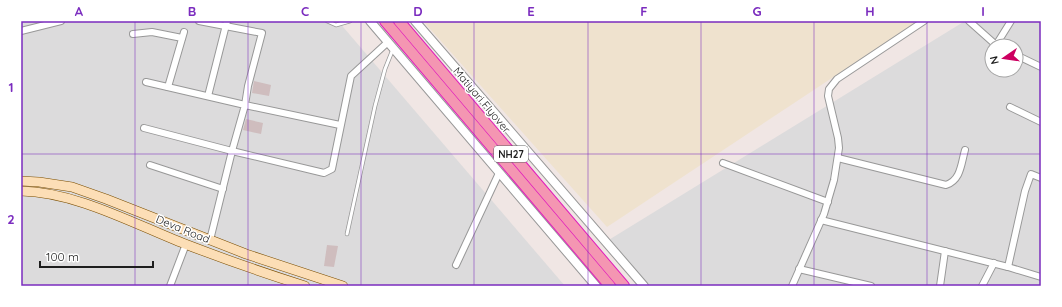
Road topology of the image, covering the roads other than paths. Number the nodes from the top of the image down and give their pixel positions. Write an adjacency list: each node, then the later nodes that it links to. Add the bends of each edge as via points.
1 (61, 21): 13 (street)
2 (198, 21): 12 (street)
3 (327, 21): 4 (lane, via 336,25)
4 (350, 21)
5 (370, 21): 17 (street)
6 (385, 21): 53 (highway, Matiyari Flyover / NH27)
7 (399, 21): 54 (highway, Matiyari Flyover / NH27)
8 (414, 21): 55 (street)
9 (924, 21): 30 (street, via 837,79 829,88 828,96 838,138)
10 (969, 21): 15 (street)
11 (1011, 21): 16 (street)
12 (227, 24): 22 (street); 23 (street, via 262,33)
13 (21, 31)
14 (132, 34): 21 (street, via 152,32 183,35)
15 (989, 38)
16 (1001, 38)
17 (391, 45): 26 (street, via 351,76); 33 (street); 40 (lane)
18 (1024, 59): 19 (street)
19 (1041, 67)
20 (146, 82): 21 (street)
21 (168, 87): 22 (street)
22 (208, 96): 23 (street)
23 (245, 105): 26 (street); 29 (street)
24 (1010, 107): 25 (street)
25 (1041, 122)
26 (340, 126): 29 (street, via 332,169 324,173)
27 (144, 128): 29 (street)
28 (965, 150): 30 (street, via 956,179 946,185)
29 (232, 151): 36 (street)
30 (838, 158): 38 (street)
31 (723, 163): 38 (street)
32 (150, 165): 36 (street)
33 (499, 173): 45 (street); 52 (street)
34 (1041, 178): 46 (street, via 1031,174)
35 (21, 181): 41 (main road, Deva Road, via 72,187)
36 (223, 189): 41 (street)
37 (21, 191): 42 (main road, Deva Road, via 62,196)
38 (828, 202): 39 (street)
39 (821, 220): 43 (street); 47 (street)
40 (347, 234)
41 (210, 240): 51 (main road, Deva Road)
42 (186, 244): 49 (street); 50 (main road, Deva Road)
43 (945, 251): 44 (street); 58 (street)
44 (994, 263): 46 (street); 59 (street)
45 (456, 265)
46 (1008, 267): 48 (street)
47 (799, 269): 56 (street); 57 (street)
48 (1041, 277)
49 (170, 286)
50 (305, 286)
51 (343, 286)
52 (596, 286)
53 (610, 286)
54 (624, 286)
55 (644, 286)
56 (792, 286)
57 (871, 286)
58 (940, 286)
59 (982, 286)

